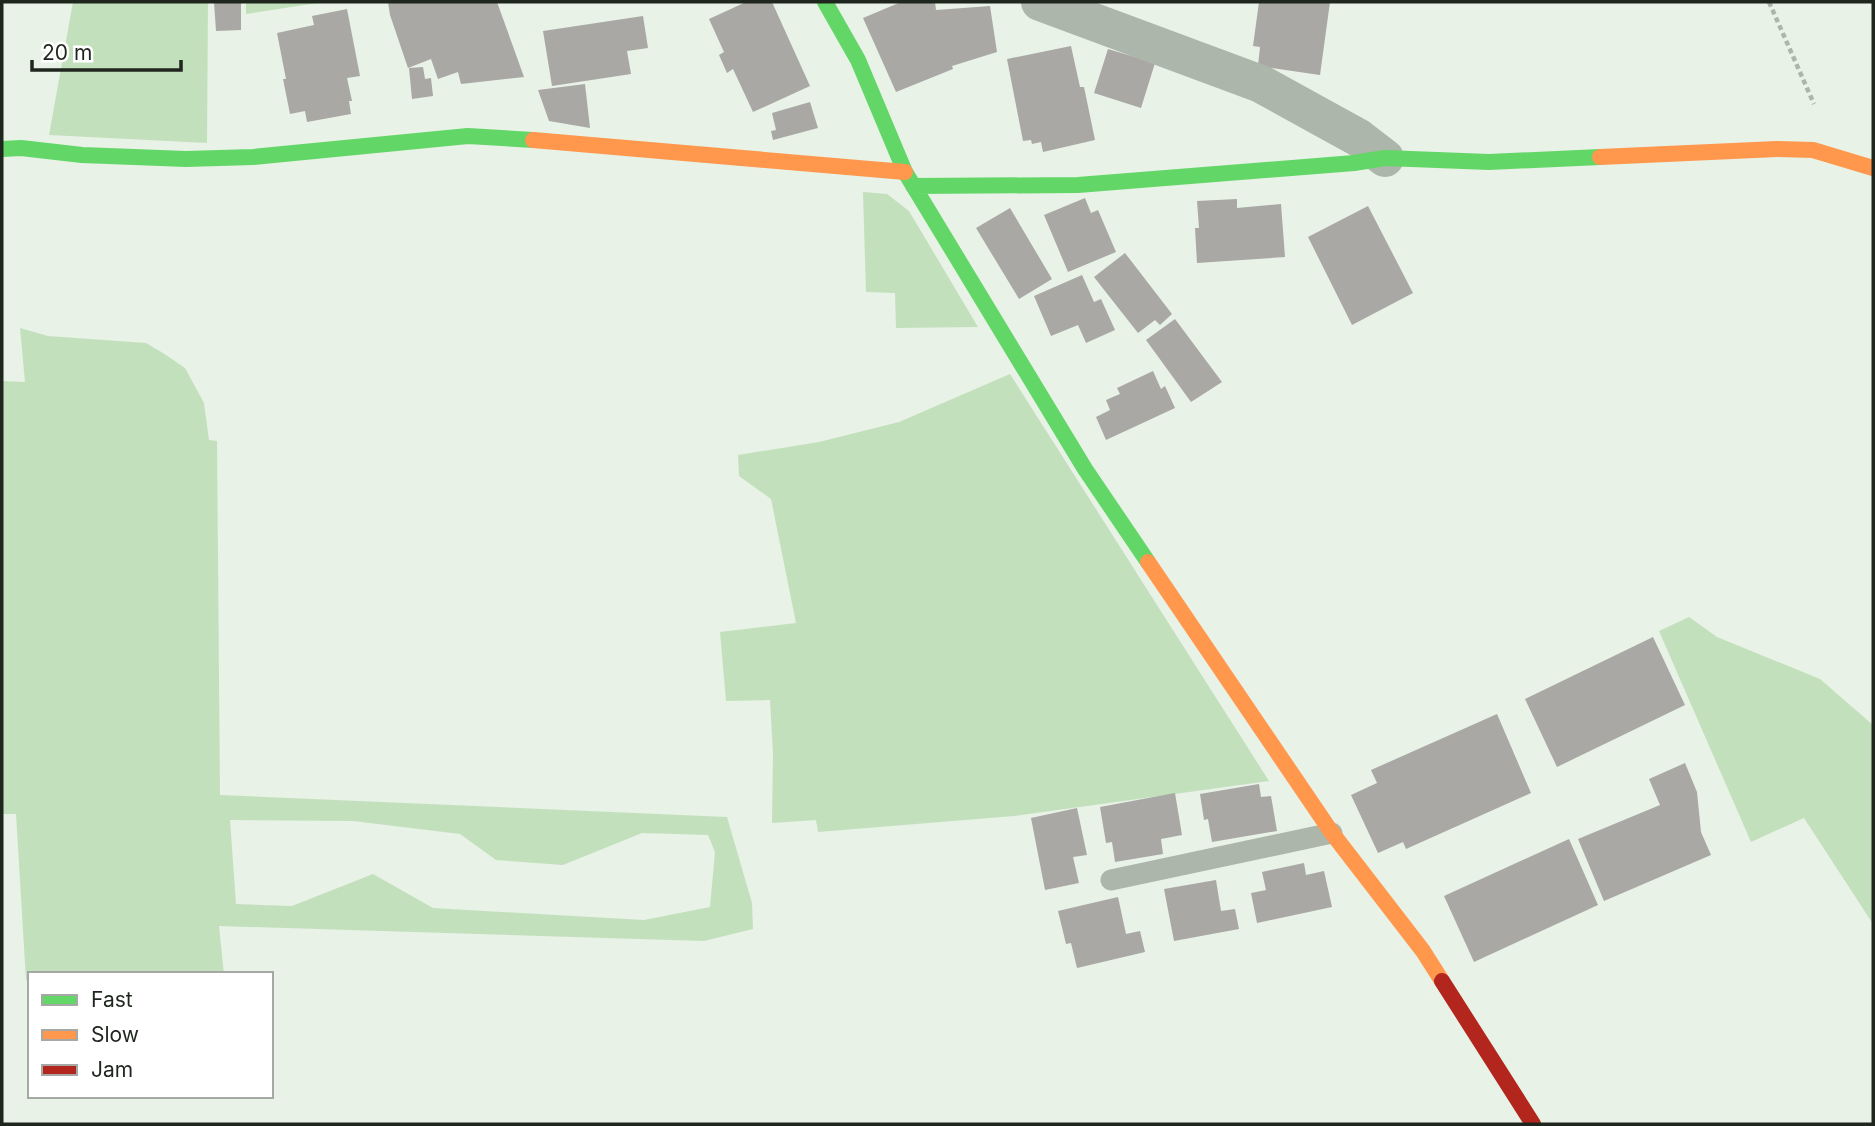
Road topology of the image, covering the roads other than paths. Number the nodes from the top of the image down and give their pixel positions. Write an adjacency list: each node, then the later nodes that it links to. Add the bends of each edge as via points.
1 (825, 2): 6 (street, via 858,60)
2 (1040, 2): 4 (street, via 1261,84 1359,138)
3 (8, 145): 6 (street, via 82,155 199,159 468,136)
4 (1385, 158): 5 (street, via 1489,162 1777,149 1813,150); 6 (street, via 1078,185)
5 (1873, 168)
6 (909, 179): 7 (street, via 1085,469)
7 (1332, 833): 8 (lane); 9 (street, via 1423,951)
8 (1111, 880)
9 (1533, 1124)

